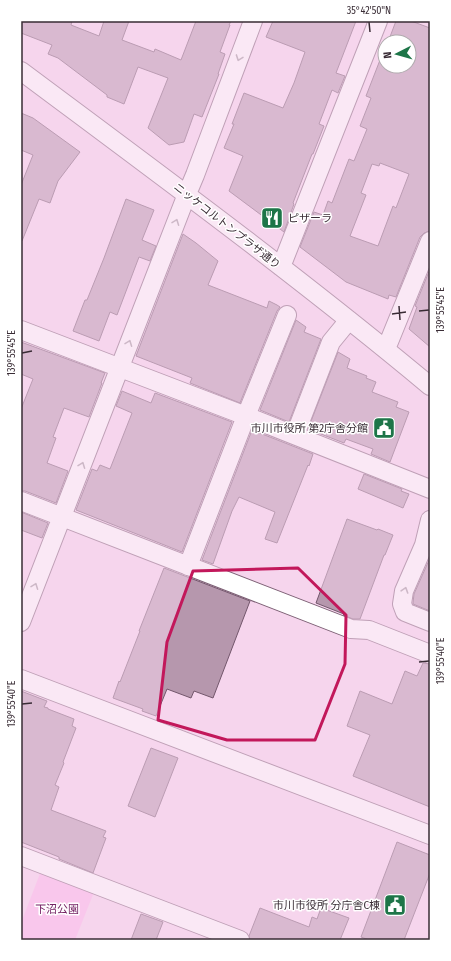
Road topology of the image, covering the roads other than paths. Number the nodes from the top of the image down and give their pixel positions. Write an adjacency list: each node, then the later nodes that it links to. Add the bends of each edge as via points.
1 (253, 21): 4 (street, one-way to 4)
2 (378, 21): 6 (street)
3 (21, 71): 4 (street, ニッケコルトンプラザ通り)
4 (186, 194): 6 (street, ニッケコルトンプラザ通り); 11 (street, one-way to 4)
5 (430, 241): 10 (street)
6 (281, 267): 8 (street, ニッケコルトンプラザ通り)
7 (287, 316): 13 (street)
8 (349, 320): 10 (street, ニッケコルトンプラザ通り); 14 (street, via 331,342)
9 (21, 330): 11 (street)
10 (386, 349): 12 (street, ニッケコルトンプラザ通り)
11 (120, 368): 13 (street); 17 (street, one-way to 11)
12 (430, 386)
13 (246, 416): 14 (street); 19 (street)
14 (295, 435): 15 (street)
15 (430, 489)
16 (21, 501): 17 (street)
17 (62, 516): 19 (street); 20 (street, one-way to 17)
18 (430, 520): 21 (street, one-way to 18, via 405,612 402,604 404,591 416,571 426,545)
19 (188, 566): 22 (street, via 351,629 369,630)
20 (21, 622)
21 (430, 622)
22 (430, 654)
23 (21, 679): 24 (street)
24 (430, 835)
25 (21, 856): 26 (street)
26 (240, 940)

